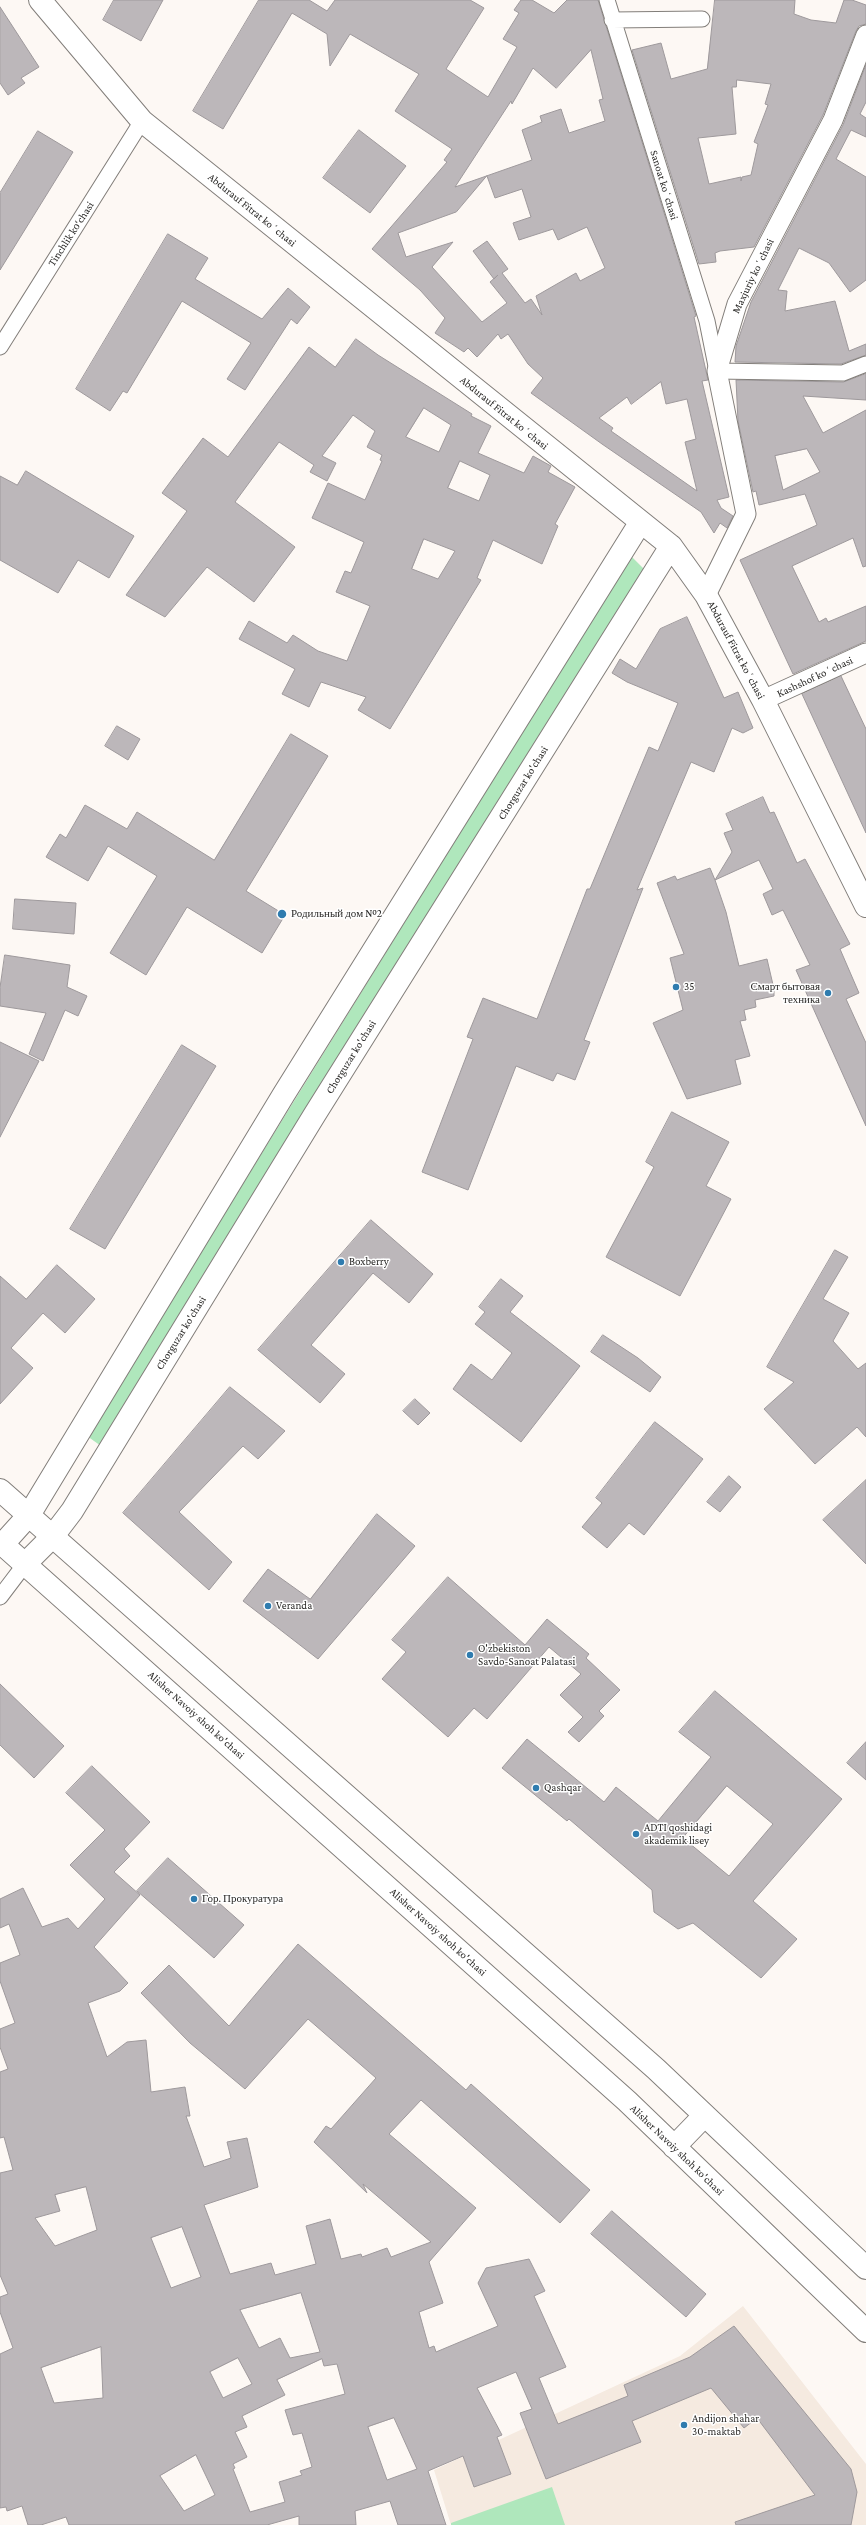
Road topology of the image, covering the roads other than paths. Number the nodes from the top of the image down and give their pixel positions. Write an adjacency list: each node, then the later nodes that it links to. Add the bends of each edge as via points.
1 (40, 0): 6 (main road, Abdurauf Fitrat koʻchasi)
2 (607, 0): 4 (street, Sanoat koʻchasi)
3 (702, 19): 4 (street)
4 (612, 20): 9 (street, Sanoat koʻchasi, via 707,322)
5 (866, 36): 9 (street, Maxjuriy koʻchasi, via 833,120 737,304)
6 (142, 122): 7 (street, Tinchlik kо‘chasi); 10 (main road, Abdurauf Fitrat koʻchasi)
7 (0, 347)
8 (866, 364): 9 (street, via 843,373)
9 (717, 371): 12 (street, Maxjuriy koʻchasi, via 746,514)
10 (640, 523): 11 (main road, Abdurauf Fitrat koʻchasi); 17 (main road, via 292,1081)
11 (671, 546): 12 (main road, Abdurauf Fitrat koʻchasi); 18 (main road, Chorguzar ko'chasi, via 315,1114 72,1511)
12 (706, 594): 14 (main road, Abdurauf Fitrat koʻchasi)
13 (866, 653): 14 (street, Kashshof koʻchasi)
14 (763, 700): 15 (main road, Abdurauf Fitrat koʻchasi)
15 (866, 906)
16 (0, 1490): 17 (main road)
17 (29, 1515): 18 (main road); 19 (main road)
18 (53, 1536): 20 (main road, Chorguzar ko'chasi); 22 (main road, via 650,2064)
19 (2, 1543): 20 (main road, Alisher Navoiy shoh ko'chasi)
20 (25, 1564): 21 (street); 23 (main road, Alisher Navoiy shoh ko'chasi)
21 (0, 1597)
22 (704, 2116): 23 (main road); 24 (main road)
23 (674, 2147): 25 (main road, Alisher Navoiy shoh ko'chasi)
24 (866, 2268)
25 (866, 2332)

